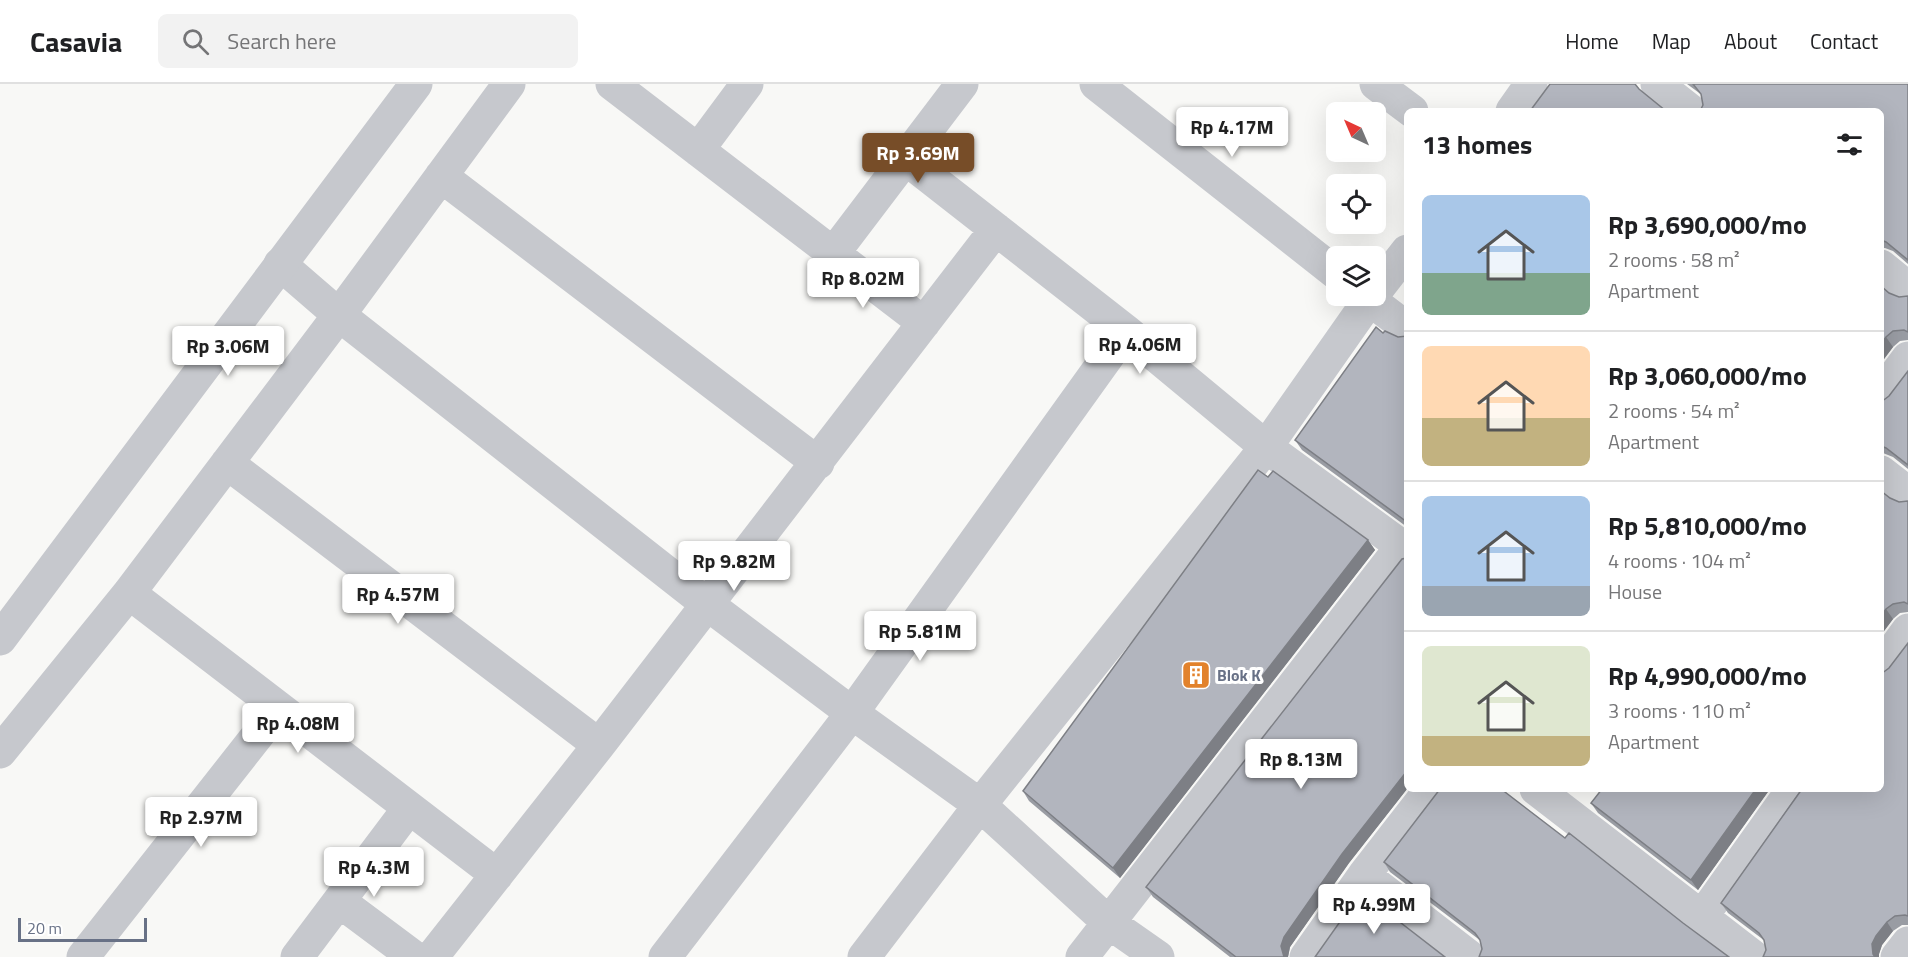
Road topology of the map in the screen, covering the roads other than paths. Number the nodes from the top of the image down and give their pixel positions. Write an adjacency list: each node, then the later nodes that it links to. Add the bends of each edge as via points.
1 (416, 84): 19 (street)
2 (509, 84): 15 (street)
3 (612, 84): 13 (street)
4 (747, 84): 13 (street)
5 (963, 84): 14 (street)
6 (1096, 84): 20 (street)
7 (1376, 84): 10 (street)
8 (1531, 84): 11 (street)
9 (1658, 84): 12 (street)
10 (1408, 108)
11 (1514, 108)
12 (1687, 108)
13 (698, 150): 17 (street)
14 (906, 159): 16 (street); 17 (street)
15 (441, 176): 26 (street); 34 (street)
16 (996, 229): 27 (street); 29 (street)
17 (833, 254): 27 (street)
18 (1404, 255): 22 (street)
19 (280, 264): 26 (street); 41 (street)
20 (1326, 265)
21 (1884, 268): 23 (street)
22 (1386, 277)
23 (1908, 288)
24 (1363, 306): 32 (street)
25 (1383, 306): 28 (street)
26 (339, 315): 33 (street); 39 (street)
27 (924, 323): 34 (street)
28 (1404, 325)
29 (1126, 331): 32 (street); 44 (street)
30 (1908, 358): 31 (street)
31 (1884, 390)
32 (1266, 447): 37 (street); 51 (street)
33 (227, 463): 38 (street); 45 (street)
34 (818, 463): 39 (street)
35 (1884, 474): 36 (street)
36 (1908, 494)
37 (1404, 548): 57 (street)
38 (129, 593): 43 (street); 46 (street)
39 (708, 604): 44 (street); 45 (street)
40 (1908, 630): 42 (street)
41 (0, 639)
42 (1884, 663)
43 (279, 708): 52 (street); 59 (street)
44 (852, 713): 51 (street); 63 (street)
45 (599, 745): 53 (street)
46 (0, 752)
47 (1429, 792): 54 (street)
48 (1547, 792): 50 (street)
49 (1791, 792): 56 (street)
50 (1572, 799): 56 (street)
51 (980, 805): 57 (street); 64 (street)
52 (409, 808): 53 (street); 55 (street)
53 (497, 875): 62 (street)
54 (1364, 875): 67 (street); 68 (street)
55 (339, 901): 60 (street); 61 (street)
56 (1701, 918): 69 (street)
57 (1108, 922): 65 (street); 66 (street)
58 (1908, 943): 70 (street)
59 (83, 957)
60 (297, 957)
61 (414, 957)
62 (432, 957)
63 (665, 957)
64 (864, 957)
65 (1082, 957)
66 (1158, 957)
67 (1306, 957)
68 (1470, 957)
69 (1754, 957)
70 (1897, 957)

